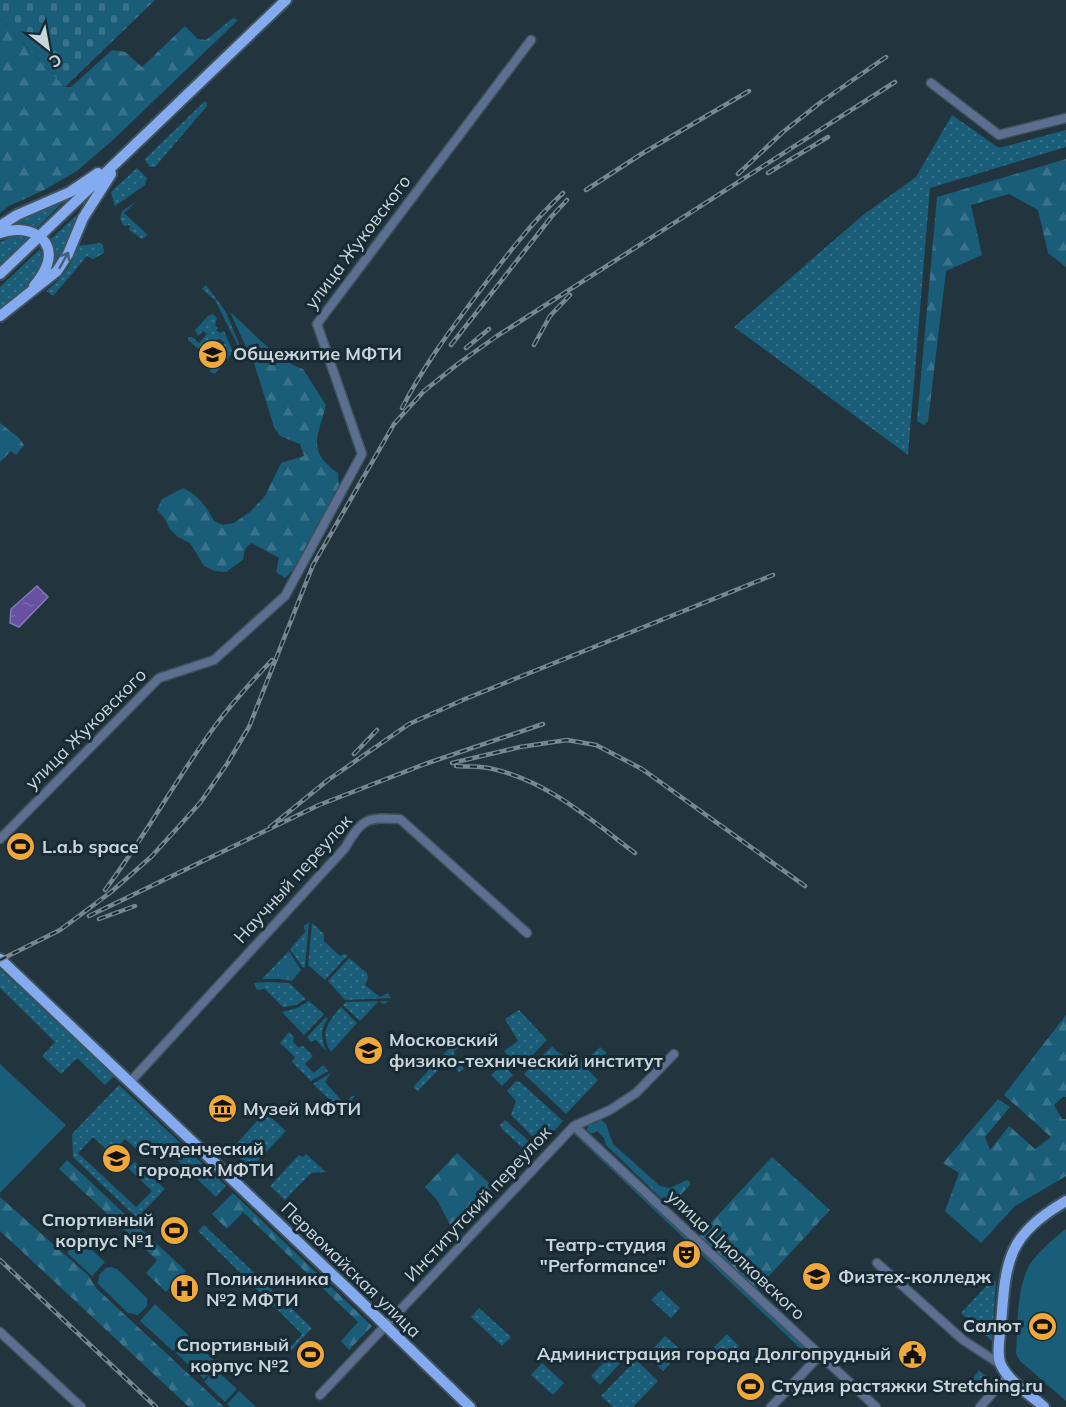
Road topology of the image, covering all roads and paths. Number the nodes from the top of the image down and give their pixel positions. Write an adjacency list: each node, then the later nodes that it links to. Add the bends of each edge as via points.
1 (286, 0): 5 (main road)
2 (531, 40): 12 (street, улица Жуковского, via 317,324 362,454 285,596 214,660 159,678)
3 (931, 83): 4 (street, via 999,135)
4 (1066, 118)
5 (118, 161): 6 (main road, via 70,192); 8 (main road); 10 (main road, one-way to 5, via 63,262 83,218)
6 (0, 226)
7 (0, 233): 8 (main road, via 21,228)
8 (39, 237): 9 (main road); 10 (main road, via 46,248 48,263)
9 (0, 274)
10 (22, 300): 11 (main road)
11 (0, 316)
12 (0, 839)
13 (527, 933): 16 (street, Научный переулок, via 400,819 369,820 357,828 345,848)
14 (0, 959): 16 (main road, Первомайская улица)
15 (674, 1054): 17 (street, Институтский переулок, via 636,1093)
16 (130, 1082): 20 (main road, Первомайская улица)
17 (574, 1126): 20 (street, Институтский переулок); 22 (street, улица Циолковского)
18 (1066, 1201): 23 (main road, via 1026,1230 1010,1257 1004,1282)
19 (877, 1263): 23 (street, via 963,1340)
20 (386, 1326): 25 (street, Институтский переулок); 27 (main road, Первомайская улица)
21 (0, 1332): 26 (street)
22 (820, 1355): 28 (street); 29 (street, улица Циолковского)
23 (1000, 1364): 24 (main road)
24 (1008, 1376): 30 (street); 31 (main road)
25 (320, 1395)
26 (81, 1407)
27 (470, 1407)
28 (771, 1407)
29 (876, 1407)
30 (980, 1407)
31 (1044, 1407)

